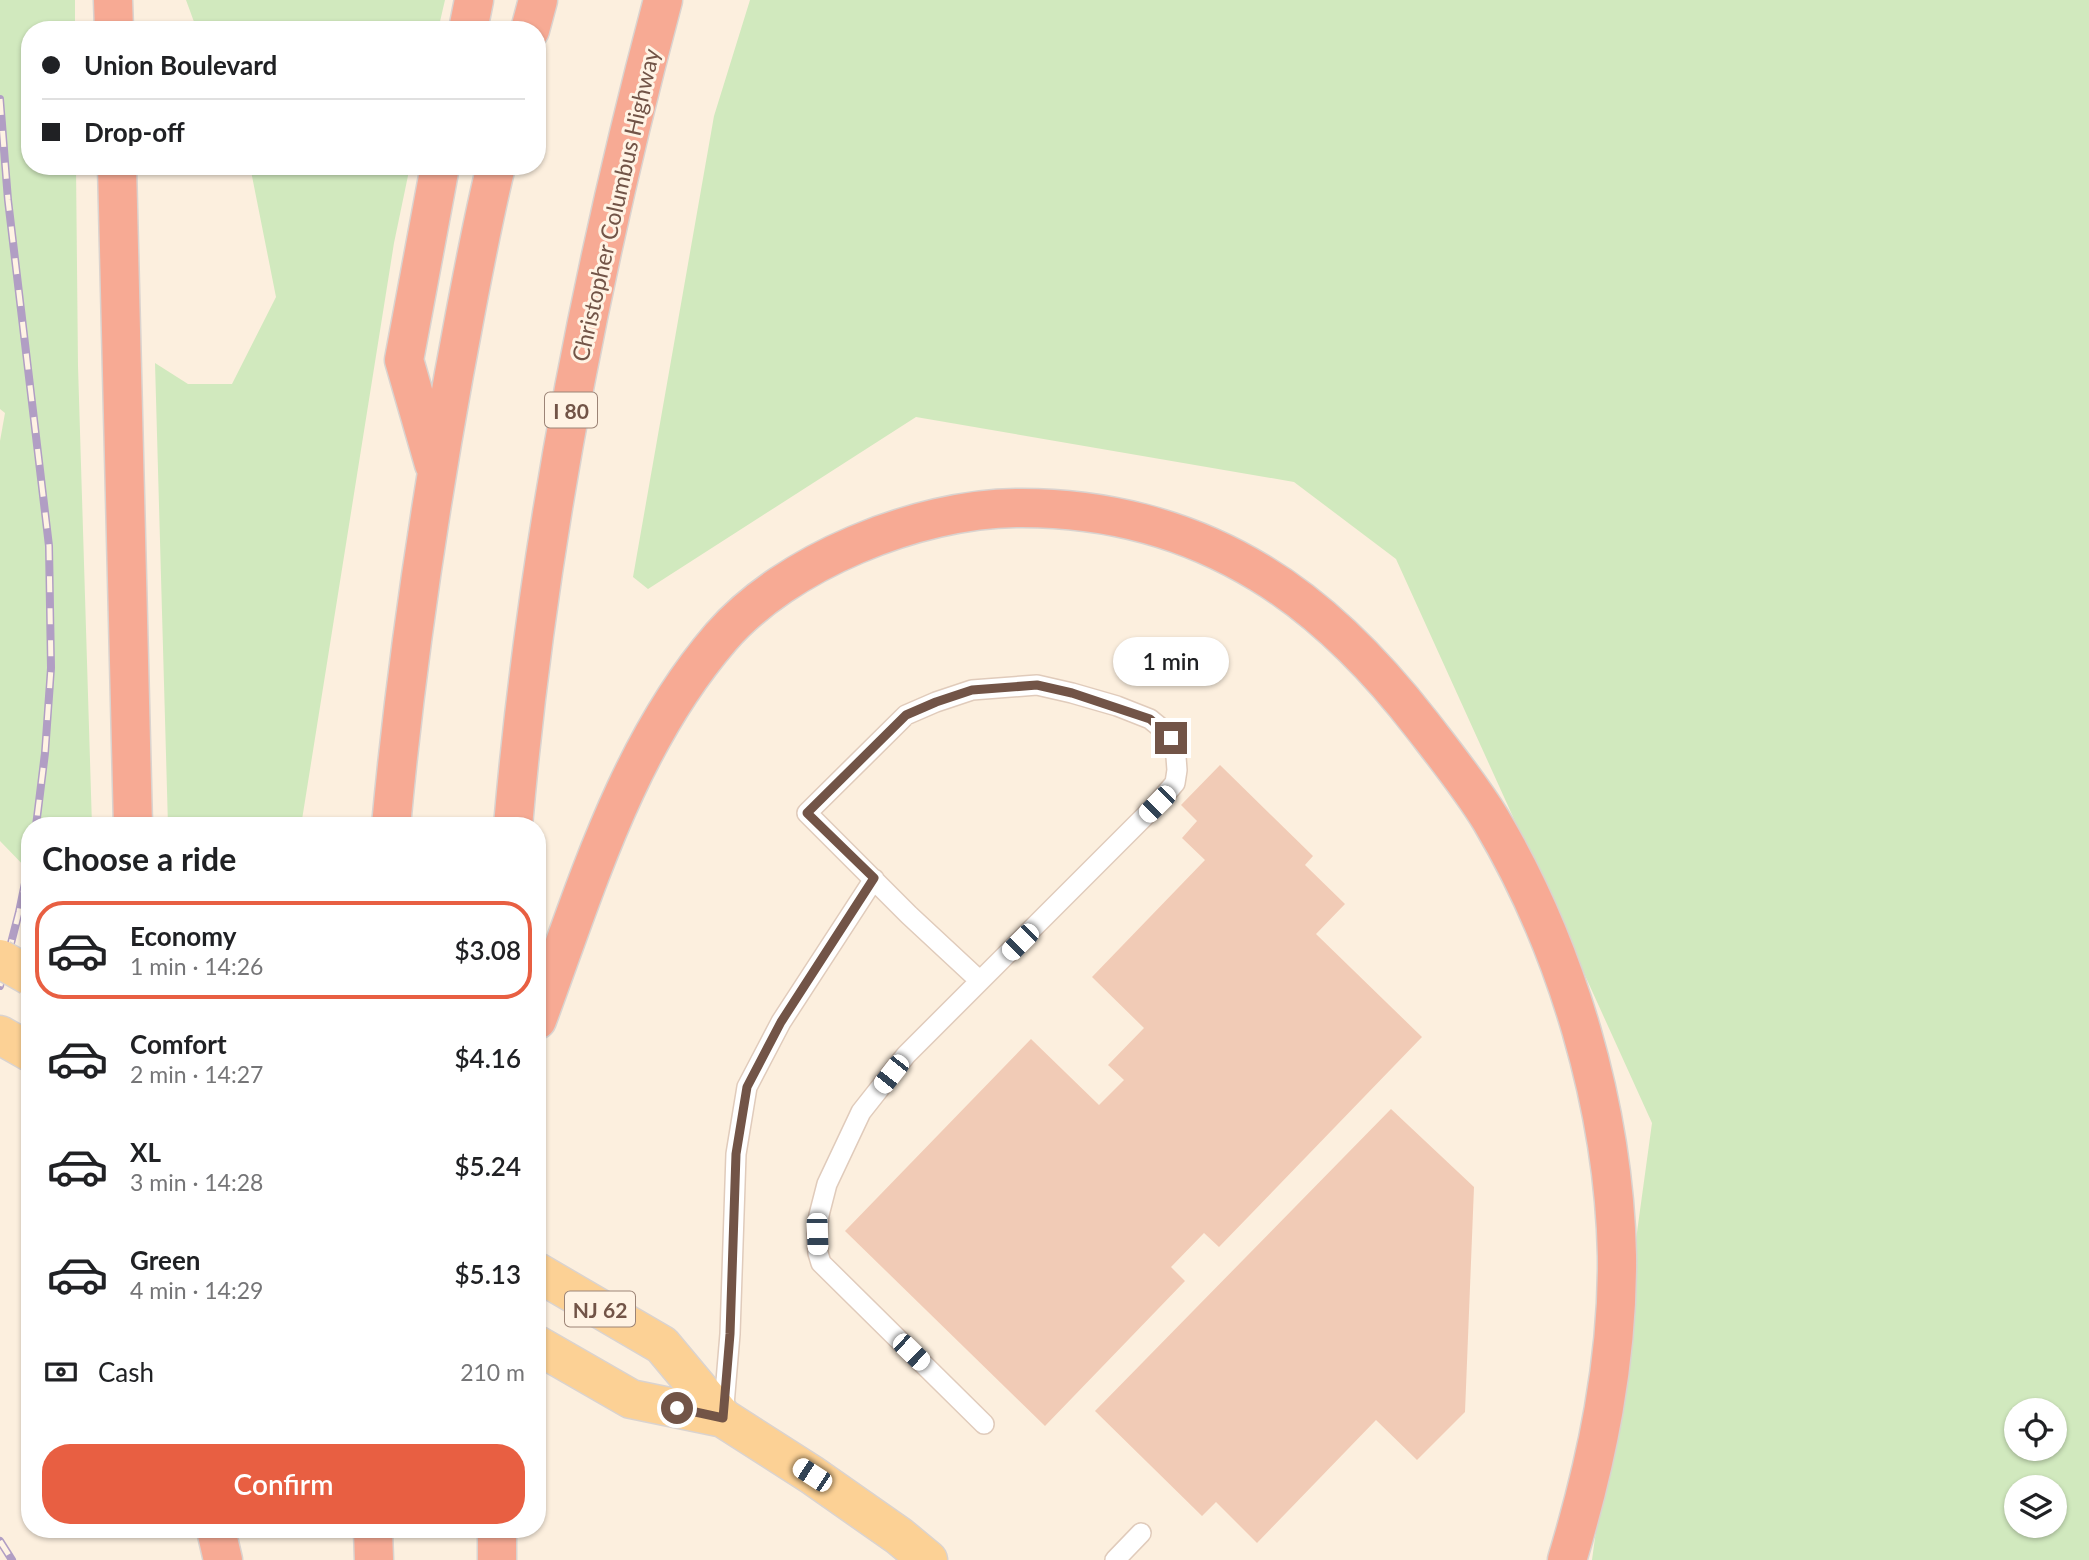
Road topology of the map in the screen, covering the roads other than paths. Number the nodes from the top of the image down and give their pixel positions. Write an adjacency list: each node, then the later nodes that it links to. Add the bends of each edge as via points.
1 (113, 0): 5 (highway)
2 (474, 0): 6 (highway)
3 (538, 0): 7 (highway)
4 (663, 0): 14 (highway, Christopher Columbus Highway / I 80, via 610,215 553,505)
5 (114, 21)
6 (470, 21)
7 (532, 21)
8 (117, 175): 12 (highway)
9 (438, 175): 11 (highway, via 404,360)
10 (494, 175): 11 (highway)
11 (436, 472): 13 (highway, via 411,639)
12 (133, 817)
13 (392, 817)
14 (514, 817)
15 (874, 878): 18 (lane); 18 (lane, via 807,813 906,715 972,690 1037,685 1117,706 1161,728 1171,738 1176,757 1175,783); 22 (lane, via 781,1022 747,1087 736,1154)
16 (0, 959): 17 (main road, bridge)
17 (21, 971)
18 (981, 981): 23 (lane, via 906,1055 861,1112 827,1184 817,1234 821,1263)
19 (546, 996): 33 (highway, via 610,824 656,728 723,635 761,599 806,569 902,527 1001,508 1054,508 1159,527 1261,573 1357,650 1448,758 1490,820 1524,883 1578,1017 1611,1176 1617,1256 1614,1336 1604,1413)
20 (546, 1277): 22 (main road, NJ 62, via 662,1345)
21 (546, 1350): 22 (main road, NJ 62, via 631,1398)
22 (723, 1418): 31 (main road, NJ 62, via 812,1475)
23 (984, 1424)
24 (1141, 1533): 32 (lane)
25 (218, 1538): 28 (highway)
26 (373, 1538): 29 (highway)
27 (497, 1538): 30 (highway)
28 (223, 1560)
29 (374, 1560)
30 (497, 1560)
31 (928, 1560)
32 (1115, 1560)
33 (1567, 1560)

